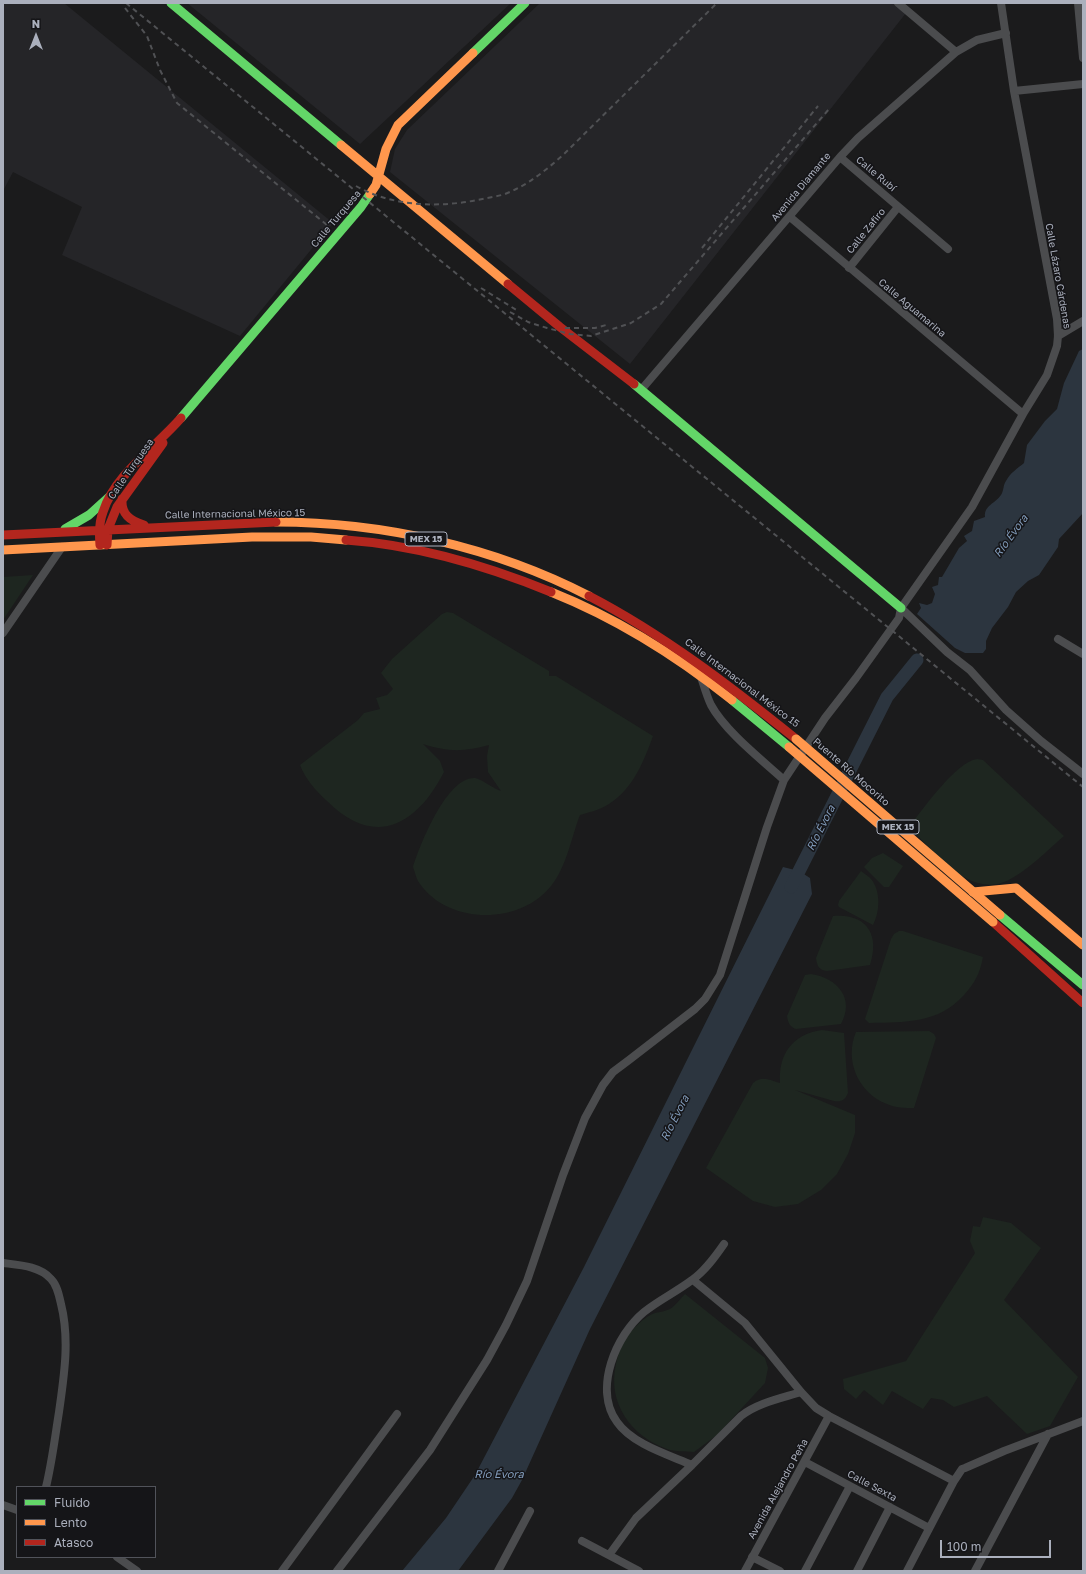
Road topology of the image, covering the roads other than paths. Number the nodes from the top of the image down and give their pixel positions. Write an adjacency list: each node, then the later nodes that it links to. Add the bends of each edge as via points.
1 (171, 3): 12 (main road)
2 (525, 3): 12 (main road, Calle Turquesa, via 404,118 389,140)
3 (898, 3): 7 (street)
4 (1001, 3): 6 (street, Calle Lázaro Cárdenas)
5 (1078, 3): 8 (street)
6 (1006, 33): 7 (street, Avenida Diamante, via 977,40); 10 (street, Calle Lázaro Cárdenas)
7 (956, 52): 11 (street, Avenida Diamante, via 858,138)
8 (1083, 58)
9 (1083, 84): 10 (street)
10 (1014, 92): 18 (street, Calle Lázaro Cárdenas, via 1058,318)
11 (840, 157): 13 (street, Calle Rubí); 14 (street, Avenida Diamante)
12 (380, 175): 19 (main road, via 560,327); 21 (main road, Calle Turquesa, via 361,207)
13 (898, 207): 15 (street, Calle Rubí); 16 (street, Calle Zafiro)
14 (790, 216): 16 (street, Calle Aguamarina); 19 (street, Avenida Diamante)
15 (948, 249)
16 (849, 268): 20 (street, Calle Aguamarina)
17 (1083, 321): 18 (street)
18 (1058, 336): 20 (street, Calle Lázaro Cárdenas, via 1047,375)
19 (641, 390): 31 (main road)
20 (1023, 414): 31 (street, Calle Lázaro Cárdenas, via 972,507)
21 (170, 430): 22 (main road, Calle Turquesa, via 147,452); 23 (main road, Calle Turquesa)
22 (110, 496): 25 (main road, Calle Turquesa, via 101,516); 26 (main road, via 87,517)
23 (122, 499): 24 (main road, via 126,518 132,522); 25 (main road, Calle Turquesa)
24 (158, 527): 25 (main road, Calle Internacional México 15 / MEX 15); 36 (main road, Calle Internacional México 15 / MEX 15, via 278,522 377,529 474,551 513,563 591,597 655,633 709,670)
25 (103, 529): 26 (main road, Calle Internacional México 15 / MEX 15); 28 (main road, Calle Turquesa)
26 (59, 531): 27 (main road, Calle Internacional México 15 / MEX 15)
27 (3, 534)
28 (103, 545): 29 (main road, Calle Internacional México 15 / MEX 15); 35 (main road, Calle Internacional México 15 / MEX 15, via 267,536 312,537 375,542 432,553 500,572 568,599 641,637)
29 (62, 547): 30 (main road, Calle Internacional México 15 / MEX 15); 32 (street)
30 (3, 550)
31 (901, 608): 37 (street, via 970,670 1006,710); 38 (street, Calle Lázaro Cárdenas, via 899,618 824,718)
32 (3, 633)
33 (1058, 639): 34 (street)
34 (1083, 654)
35 (700, 676): 38 (street, via 718,716); 42 (main road, Calle Internacional México 15 / MEX 15, bridge, via 789,747)
36 (796, 739): 39 (main road, Puente Río Mocorito / MEX 15, bridge)
37 (1083, 774)
38 (784, 780): 67 (street, Calle Lázaro Cárdenas, via 714,987 695,1009 613,1072 603,1085 585,1118 527,1281 487,1360 430,1450)
39 (973, 892): 40 (main road, via 1016,888); 41 (main road, Puente Río Mocorito / MEX 15, bridge)
40 (1083, 944)
41 (1083, 985)
42 (1083, 1003)
43 (724, 1244): 45 (street, via 709,1265)
44 (3, 1263): 54 (street, via 30,1268 52,1279 66,1322 65,1363)
45 (693, 1280): 46 (street, via 745,1323); 52 (street, via 644,1312 629,1327 612,1359 608,1384 612,1414 623,1429 648,1446)
46 (801, 1392): 48 (street, via 816,1408); 52 (street, via 747,1411)
47 (396, 1414): 66 (street)
48 (829, 1416): 51 (street, Avenida Alejandro Peña); 53 (street)
49 (1083, 1421): 50 (street)
50 (1048, 1434): 53 (street, via 962,1469); 75 (street)
51 (805, 1462): 55 (street, Calle Sexta); 63 (street, Avenida Alejandro Peña)
52 (692, 1465): 62 (street, via 636,1518)
53 (954, 1481): 60 (street)
54 (46, 1486)
55 (850, 1486): 57 (street, Calle Sexta); 72 (street)
56 (3, 1505): 58 (street)
57 (890, 1508): 60 (street, Calle Sexta); 73 (street)
58 (16, 1510)
59 (530, 1511): 68 (street)
60 (929, 1528): 74 (street)
61 (582, 1541): 62 (street)
62 (609, 1555): 69 (street)
63 (752, 1557): 70 (street, Avenida Alejandro Peña); 71 (street)
64 (118, 1558): 65 (street)
65 (137, 1571)
66 (282, 1571)
67 (337, 1571)
68 (498, 1571)
69 (639, 1571)
70 (745, 1571)
71 (780, 1571)
72 (805, 1571)
73 (857, 1571)
74 (907, 1571)
75 (975, 1571)

